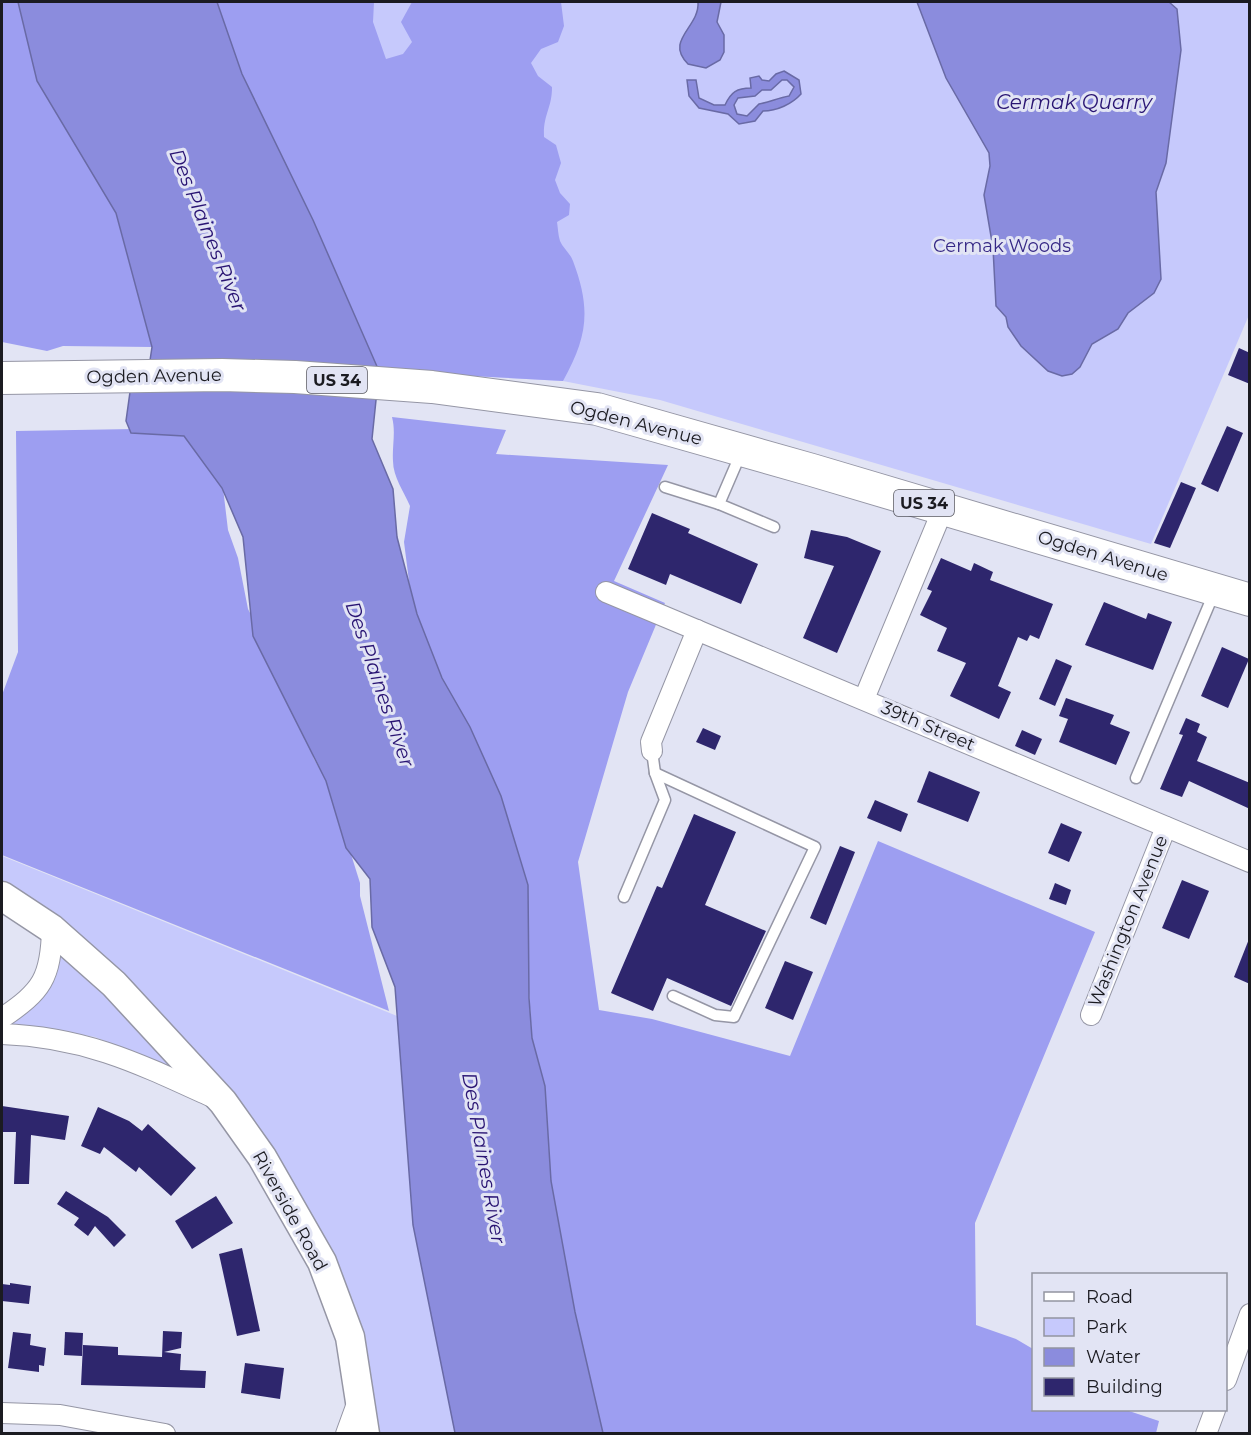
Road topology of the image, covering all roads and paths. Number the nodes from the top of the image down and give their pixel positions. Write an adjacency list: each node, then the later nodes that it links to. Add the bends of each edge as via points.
1 (2, 378): 2 (main road, Ogden Avenue / US 34, via 222,375 432,387 597,409)
2 (742, 450): 4 (lane); 5 (main road, Ogden Avenue / US 34)
3 (665, 487): 4 (lane)
4 (719, 504): 6 (lane)
5 (943, 508): 7 (main road, Ogden Avenue / US 34); 11 (street)
6 (774, 527)
7 (1216, 590): 9 (main road, Ogden Avenue / US 34); 14 (lane)
8 (606, 592): 10 (street, 39th Street)
9 (1250, 600)
10 (697, 630): 11 (street, 39th Street); 12 (street, via 651,742)
11 (864, 699): 15 (street, 39th Street)
12 (652, 751): 13 (lane)
13 (655, 772): 18 (lane, via 665,800); 20 (lane, via 815,847 734,1017 715,1015)
14 (1136, 778)
15 (1166, 827): 16 (street, 39th Street); 21 (street, Washington Avenue)
16 (1250, 862)
17 (2, 896): 19 (street, Riverside Road)
18 (624, 897)
19 (52, 929): 22 (street, via 51,957 42,984); 24 (street, Riverside Road, via 114,984)
20 (673, 996)
21 (1091, 1015)
22 (2, 1017)
23 (2, 1034): 24 (street, via 42,1036 112,1053)
24 (223, 1102): 27 (street, Riverside Road, via 262,1157 321,1262 350,1337)
25 (1250, 1314): 26 (street)
26 (1227, 1377)
27 (358, 1401): 32 (street); 33 (street, Riverside Road)
28 (1215, 1411): 30 (street)
29 (2, 1413): 31 (street, via 60,1415)
30 (1208, 1433)
31 (165, 1434)
32 (346, 1434)
33 (365, 1434)

